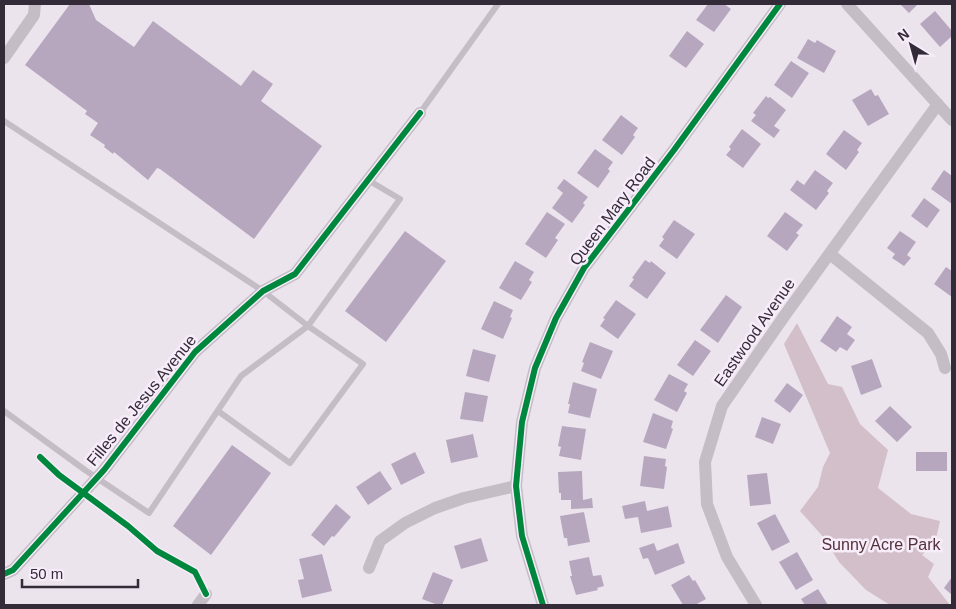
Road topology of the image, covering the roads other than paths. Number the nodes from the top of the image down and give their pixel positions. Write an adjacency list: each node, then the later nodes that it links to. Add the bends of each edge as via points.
1 (34, 4): 5 (street, via 34,15)
2 (498, 4): 7 (lane)
3 (780, 4): 18 (street, Queen Mary Road, via 584,268 556,318 535,368 522,422)
4 (847, 4): 6 (street)
5 (4, 58)
6 (938, 104): 8 (street); 11 (street, Eastwood Avenue)
7 (420, 113): 10 (street, Filles de Jesus Avenue)
8 (952, 120)
9 (4, 121): 12 (lane)
10 (368, 180): 12 (street, Filles de Jesus Avenue, via 295,274); 13 (lane, via 400,200)
11 (830, 254): 14 (street, via 928,333); 24 (street, Eastwood Avenue, via 722,406 705,462 707,504 727,557)
12 (262, 291): 13 (lane); 17 (street, Filles de Jesus Avenue, via 195,352)
13 (308, 326): 16 (lane, via 241,376); 16 (lane, via 362,364 290,463)
14 (945, 368)
15 (4, 411): 17 (lane)
16 (218, 411): 17 (lane, via 149,513)
17 (97, 477): 20 (street, Filles de Jesus Avenue, via 13,570)
18 (516, 486): 19 (street, via 464,498 406,523 380,541); 23 (street, Queen Mary Road, via 522,536)
19 (369, 568)
20 (4, 574)
21 (206, 594): 22 (street)
22 (198, 605)
23 (543, 605)
24 (756, 605)

